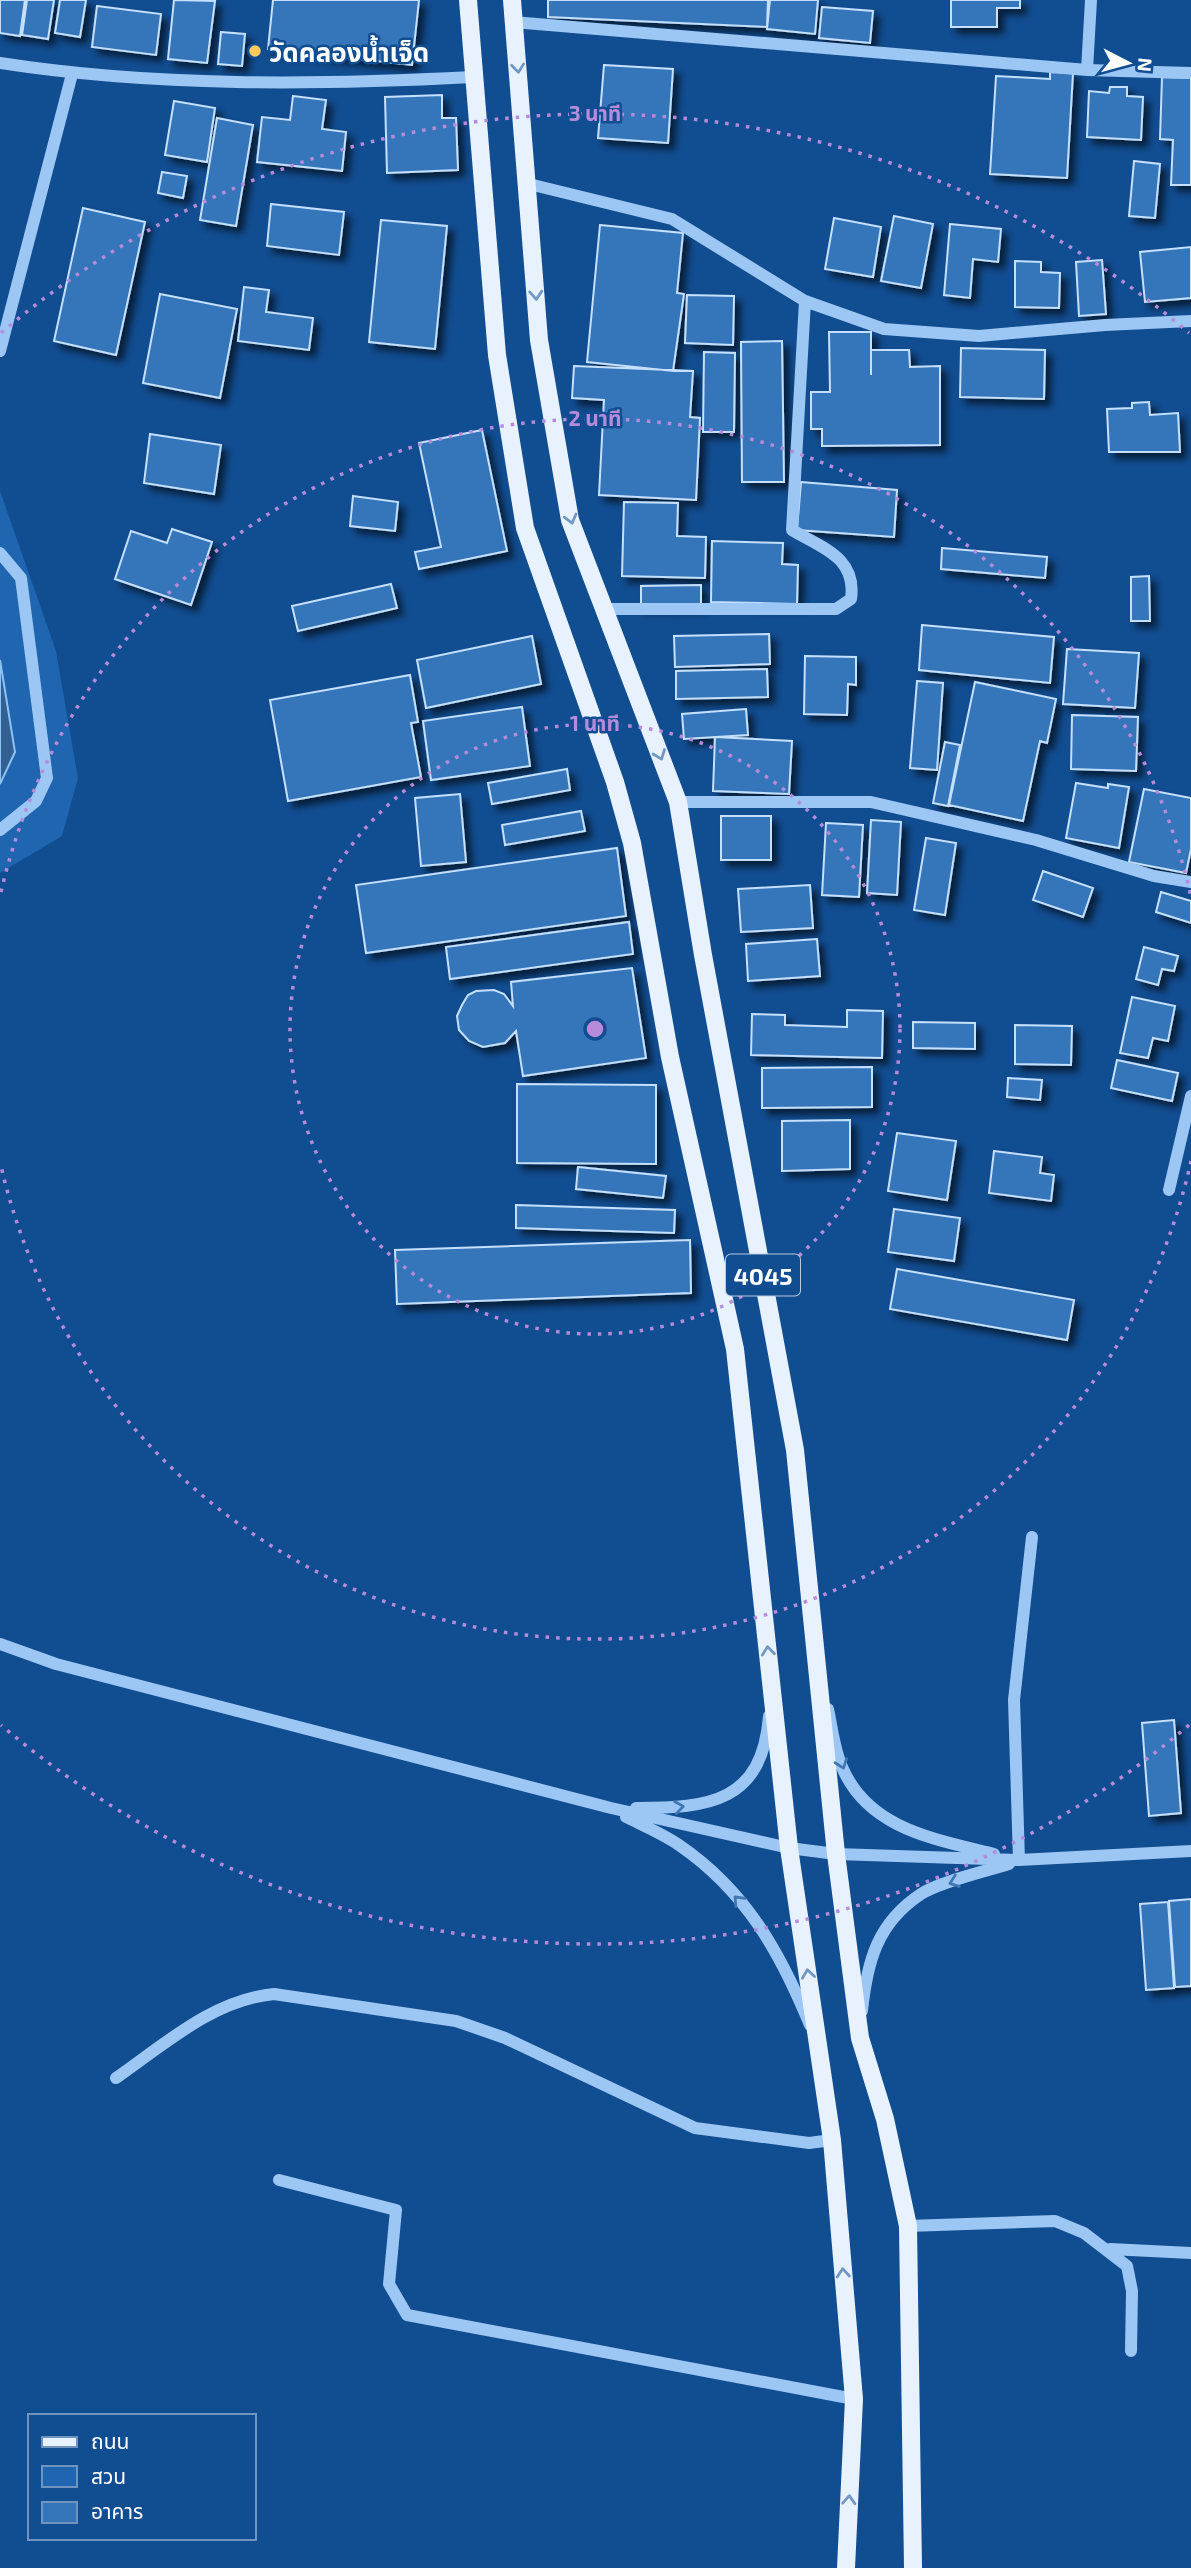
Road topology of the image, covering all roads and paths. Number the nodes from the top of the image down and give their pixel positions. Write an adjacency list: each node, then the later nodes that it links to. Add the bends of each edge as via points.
1 (468, 0): 9 (main road, 4045)
2 (512, 0): 4 (main road, 4045)
3 (1091, 0): 6 (street)
4 (513, 22): 6 (street); 10 (main road, 4045, one-way to 10)
5 (0, 63): 8 (street)
6 (1087, 70): 7 (street)
7 (1191, 73)
8 (72, 74): 9 (street, via 347,84); 13 (street)
9 (473, 77): 24 (main road, 4045, one-way to 9, via 735,1349 670,1057 632,843 615,782 525,528 497,355)
10 (529, 184): 11 (street, via 672,219); 15 (main road, 4045, one-way to 15, via 539,340 570,520)
11 (805, 301): 12 (street, via 884,329 979,336); 15 (street, via 792,530 842,559 854,581 851,599 836,609)
12 (1191, 321)
13 (0, 351)
14 (0, 554): 17 (street, via 21,578 47,778 36,801)
15 (603, 609): 16 (main road, 4045, one-way to 16)
16 (678, 802): 18 (street, via 871,802); 23 (main road, 4045, via 795,1450)
17 (0, 830)
18 (1191, 882)
19 (1191, 1096): 20 (street)
20 (1169, 1190)
21 (1032, 1538): 29 (street, via 1014,1700)
22 (0, 1644): 25 (street, via 56,1664)
23 (815, 1650): 28 (main road, 4045); 29 (street, one-way to 29, via 841,1765 859,1798 888,1821 923,1836)
24 (772, 1686): 25 (street, one-way to 24, via 675,1808 714,1800 745,1785 761,1762 767,1742); 26 (main road, 4045)
25 (611, 1808): 26 (street); 31 (street, one-way to 25, via 785,1966 753,1916 718,1877 678,1845)
26 (789, 1848): 28 (street); 31 (main road, 4045, one-way to 26)
27 (1191, 1851): 29 (street)
28 (836, 1854): 29 (street); 30 (main road, 4045)
29 (1019, 1860): 30 (street, one-way to 30, via 922,1893 896,1916 877,1941 866,1970)
30 (860, 2038): 35 (main road, 4045, via 885,2119)
31 (818, 2044): 33 (main road, 4045)
32 (116, 2078): 33 (street, via 219,2008 247,1997 274,1994 456,2021 505,2039 695,2128 809,2143)
33 (832, 2140): 39 (main road, 4045, one-way to 33)
34 (279, 2180): 39 (street, via 396,2210 389,2284 407,2315)
35 (908, 2226): 36 (street, via 1055,2221); 41 (main road, 4045)
36 (1110, 2249): 37 (street); 38 (street, via 1127,2266 1132,2291)
37 (1191, 2253)
38 (1131, 2351)
39 (854, 2399): 40 (main road, 4045, one-way to 39)
40 (846, 2568)
41 (912, 2568)

